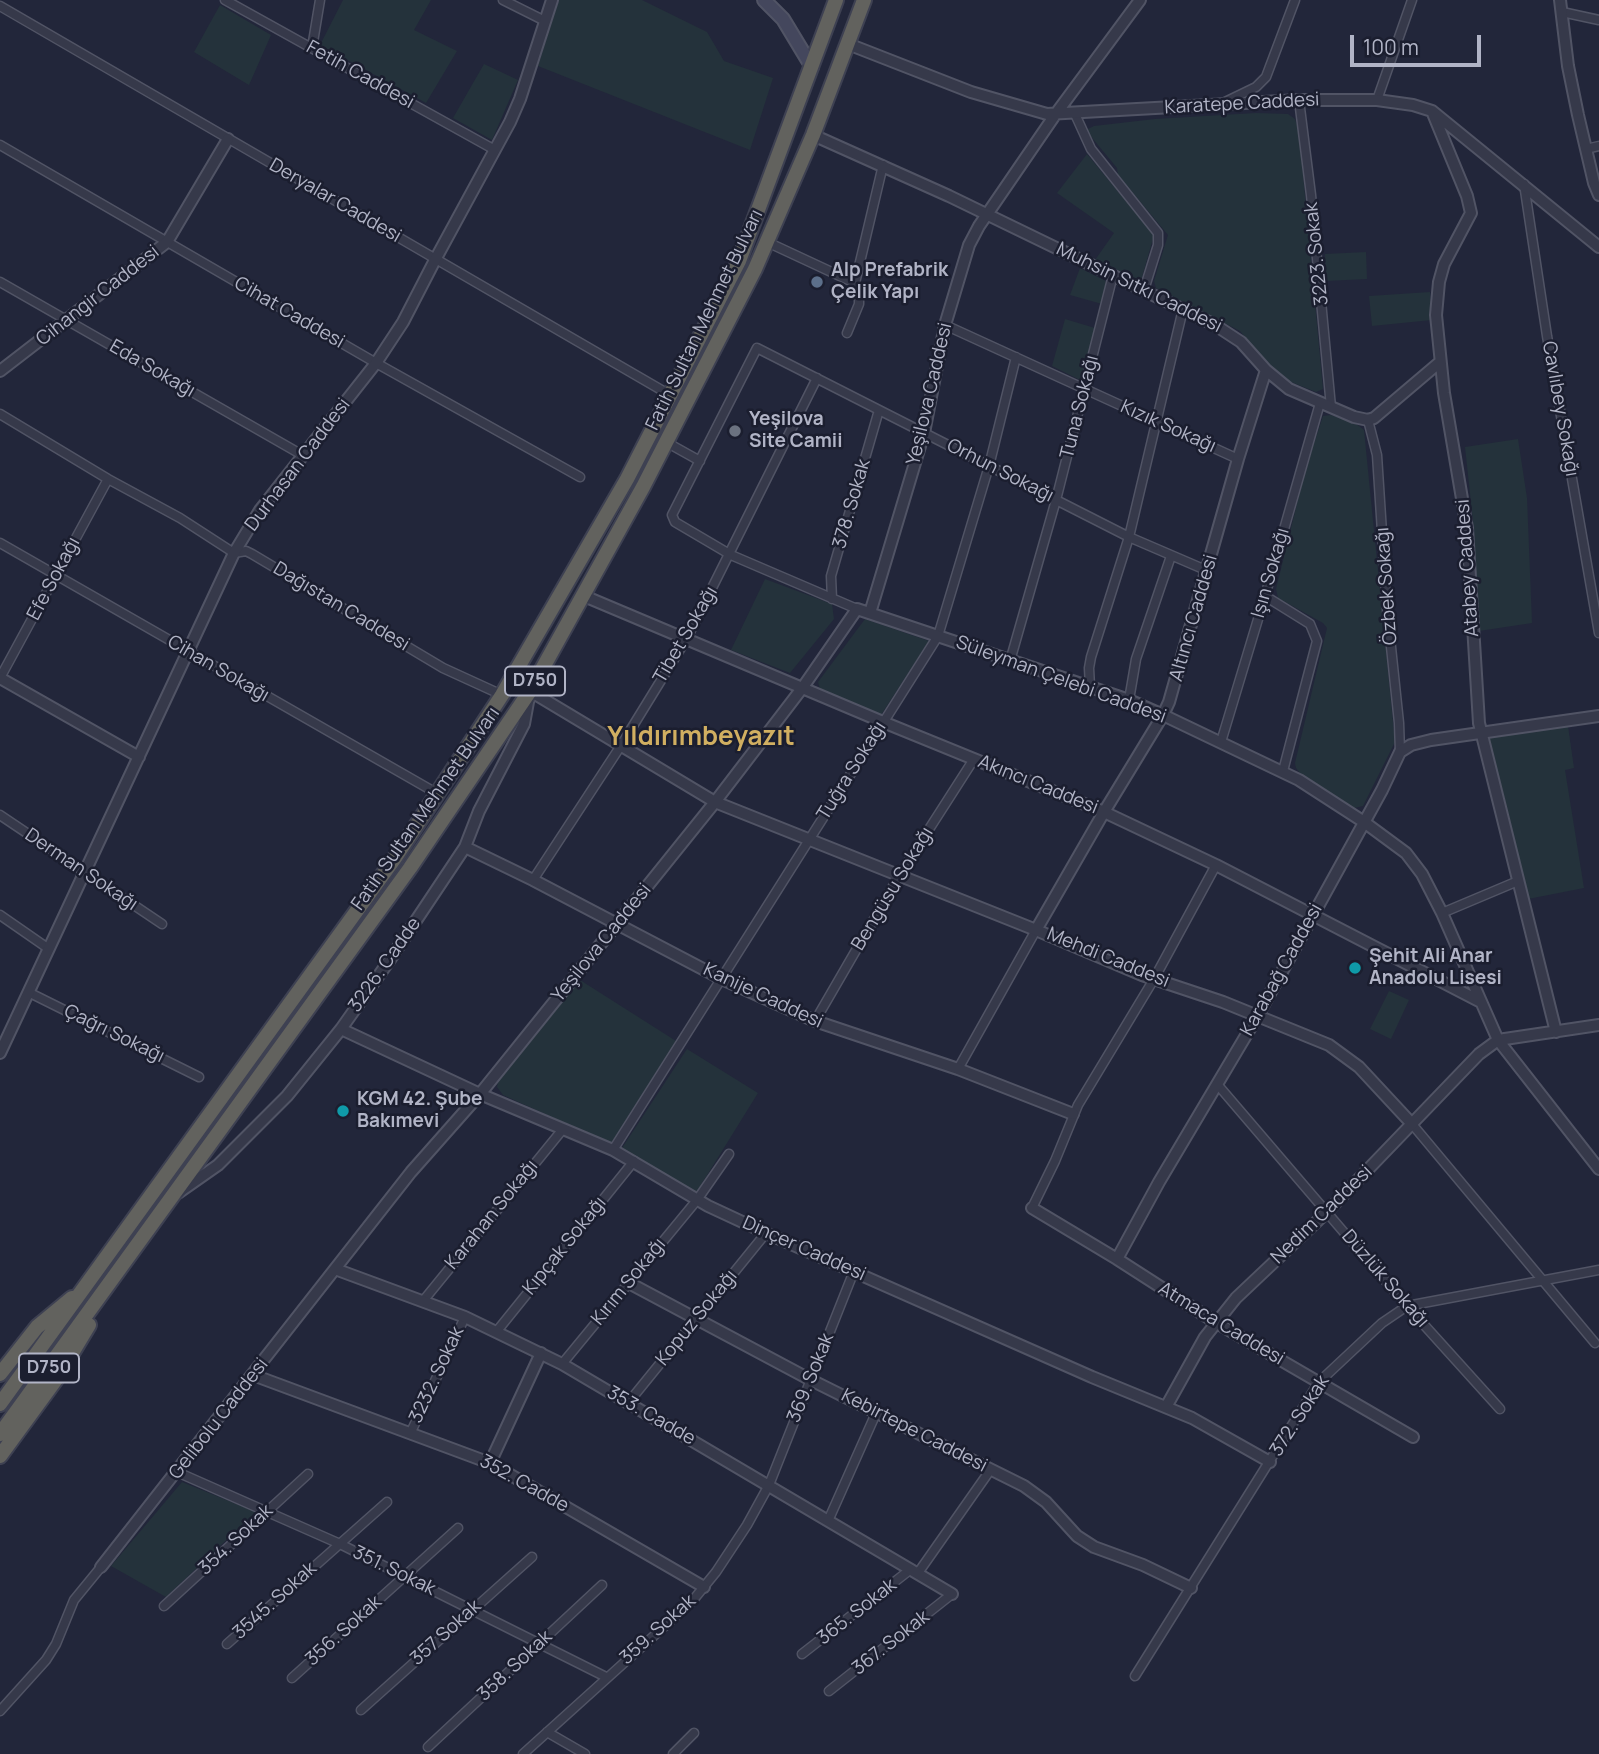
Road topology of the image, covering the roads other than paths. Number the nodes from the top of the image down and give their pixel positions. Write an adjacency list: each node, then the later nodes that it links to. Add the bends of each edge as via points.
1 (225, 0): 16 (street, Fetih Caddesi)
2 (320, 0): 16 (street)
3 (503, 0): 14 (street)
4 (552, 0): 14 (street, Durhasan Caddesi)
5 (764, 0): 17 (main road, via 783,19)
6 (835, 0): 17 (highway, Fatih Sultan Mehmet Bulvarı / D750)
7 (864, 0): 15 (highway, Fatih Sultan Mehmet Bulvarı / D750)
8 (1140, 0): 23 (street, Yeşilova Caddesi)
9 (1295, 0): 20 (street, via 1266,77 1256,87)
10 (1412, 0): 19 (street)
11 (0, 6): 25 (street, Deryalar Caddesi)
12 (1561, 6): 13 (street); 28 (street)
13 (1599, 20)
14 (545, 21): 29 (street, Durhasan Caddesi, via 520,99)
15 (848, 44): 23 (street, Karatepe Caddesi, via 971,92); 24 (highway, Fatih Sultan Mehmet Bulvarı / D750)
16 (312, 48): 29 (street, Fetih Caddesi)
17 (812, 67): 53 (highway, Fatih Sultan Mehmet Bulvarı / D750, via 739,261)
18 (1299, 100): 19 (street, Karatepe Caddesi); 20 (street, Karatepe Caddesi); 55 (street, 3223. Sokak)
19 (1377, 100): 21 (street, Karatepe Caddesi)
20 (1222, 103): 22 (street, Karatepe Caddesi)
21 (1432, 111): 31 (street, Karatepe Caddesi); 47 (street, Atabey Caddesi, via 1471,213 1439,282)
22 (1075, 114): 23 (street, Karatepe Caddesi); 41 (street, via 1091,149 1157,233 1158,245)
23 (1055, 115): 33 (street, Yeşilova Caddesi)
24 (813, 135): 30 (street, Muhsin Sıtkı Caddesi); 35 (highway, Fatih Sultan Mehmet Bulvarı / D750)
25 (228, 139): 34 (street, Cihangir Caddesi); 37 (street, Deryalar Caddesi)
26 (0, 145): 34 (street, Cihat Caddesi)
27 (1599, 146): 28 (street)
28 (1586, 149): 32 (street)
29 (495, 150): 37 (street, Durhasan Caddesi)
30 (883, 165): 33 (street, Muhsin Sıtkı Caddesi); 40 (street)
31 (1524, 184): 36 (street, Karatepe Caddesi); 81 (street, Cavlıbey Sokağı)
32 (1599, 195)
33 (986, 214): 38 (street, Muhsin Sıtkı Caddesi); 44 (street, Yeşilova Caddesi, via 969,244)
34 (167, 242): 43 (street, Cihangir Caddesi); 48 (street, Cihat Caddesi)
35 (766, 243): 40 (street); 61 (highway, Fatih Sultan Mehmet Bulvarı / D750)
36 (1599, 247)
37 (435, 260): 48 (street, Durhasan Caddesi); 53 (street, Deryalar Caddesi)
38 (1113, 275): 41 (street, Muhsin Sıtkı Caddesi); 52 (street, Tuna Sokağı)
39 (0, 282): 43 (street, Eda Sokağı)
40 (855, 283): 45 (street, via 859,304)
41 (1144, 290): 42 (street, Muhsin Sıtkı Caddesi)
42 (1183, 309): 49 (street, Muhsin Sıtkı Caddesi, via 1228,332); 59 (street)
43 (66, 320): 50 (street, Cihangir Caddesi); 62 (street, Eda Sokağı)
44 (945, 324): 46 (street, Kızık Sokağı); 60 (street, Yeşilova Caddesi)
45 (846, 333)
46 (1016, 357): 52 (street, Kızık Sokağı); 65 (street, Tuğra Sokağı)
47 (1440, 362): 58 (street); 95 (street, Atabey Caddesi, via 1467,528)
48 (376, 363): 62 (street, Durhasan Caddesi); 66 (street, Cihat Caddesi)
49 (1266, 370): 54 (street, Muhsin Sıtkı Caddesi); 63 (street, Altıncı Caddesi)
50 (0, 371)
51 (817, 379): 56 (street, Orhun Sokağı); 64 (street, Orhun Sokağı, via 757,348); 72 (street, Tibet Sokağı)
52 (1085, 389): 59 (street, Kızık Sokağı); 68 (street, Tuna Sokağı)
53 (670, 395): 90 (highway, Fatih Sultan Mehmet Bulvarı / D750, via 627,479)
54 (1320, 403): 55 (street, Muhsin Sıtkı Caddesi); 77 (street, Işın Sokağı)
55 (1331, 407): 58 (street, Muhsin Sıtkı Caddesi)
56 (879, 410): 60 (street, Orhun Sokağı); 78 (street, 378. Sokak, via 831,576)
57 (0, 414): 67 (street, Dağıstan Caddesi)
58 (1368, 420): 98 (street, Özbek Sokağı, via 1377,455)
59 (1156, 421): 63 (street, Kızık Sokağı); 69 (street)
60 (924, 433): 65 (street, Orhun Sokağı); 80 (street, Yeşilova Caddesi)
61 (666, 442): 64 (street); 76 (highway, Fatih Sultan Mehmet Bulvarı / D750)
62 (304, 456): 71 (street, Durhasan Caddesi, via 260,510)
63 (1238, 459): 74 (street, Altıncı Caddesi)
64 (700, 461): 72 (street, Süleyman Çelebi Caddesi, via 673,515 675,522)
65 (989, 466): 68 (street, Orhun Sokağı); 82 (street, Tuğra Sokağı)
66 (580, 477)
67 (108, 479): 71 (street, Dağıstan Caddesi, via 180,517); 75 (street, Efe Sokağı)
68 (1056, 500): 69 (street, Orhun Sokağı); 85 (street, Tuna Sokağı)
69 (1129, 537): 73 (street, Orhun Sokağı); 88 (street, via 1091,657)
70 (0, 543): 75 (street, Cihan Sokağı)
71 (234, 553): 84 (street, Durhasan Caddesi); 90 (street, Dağıstan Caddesi, via 252,554 443,668)
72 (731, 555): 78 (street, Süleyman Çelebi Caddesi); 83 (street, Tibet Sokağı)
73 (1171, 556): 74 (street, Orhun Sokağı); 91 (street, via 1136,659)
74 (1208, 571): 92 (street, Altıncı Caddesi)
75 (56, 575): 84 (street, Cihan Sokağı); 86 (street, Efe Sokağı)
76 (584, 596): 83 (street, Akıncı Caddesi); 89 (highway, Fatih Sultan Mehmet Bulvarı / D750)
77 (1265, 596): 96 (street, Işın Sokağı); 101 (street, via 1310,624 1317,641)
78 (832, 598): 79 (street, Süleyman Çelebi Caddesi)
79 (857, 609): 80 (street, Süleyman Çelebi Caddesi); 87 (street, Yeşilova Caddesi)
80 (870, 613): 82 (street, Süleyman Çelebi Caddesi)
81 (1599, 633)
82 (938, 636): 85 (street, Süleyman Çelebi Caddesi); 94 (street, Tuğra Sokağı)
83 (687, 638): 87 (street, Akıncı Caddesi); 97 (street, Tibet Sokağı)
84 (188, 653): 99 (street, Durhasan Caddesi); 102 (street, Cihan Sokağı)
85 (1010, 661): 88 (street, Süleyman Çelebi Caddesi)
86 (0, 678): 99 (street)
87 (803, 687): 94 (street, Akıncı Caddesi); 103 (street, Yeşilova Caddesi)
88 (1090, 687): 91 (street, Süleyman Çelebi Caddesi)
89 (530, 691): 97 (street, Mehdi Caddesi); 108 (street, 3226. Cadde, via 524,724); 144 (highway, Fatih Sultan Mehmet Bulvarı / D750, via 410,868)
90 (502, 695): 102 (highway, Fatih Sultan Mehmet Bulvarı / D750)
91 (1129, 700): 92 (street, Süleyman Çelebi Caddesi)
92 (1163, 715): 96 (street, Süleyman Çelebi Caddesi); 104 (street, Altıncı Caddesi)
93 (1599, 716): 95 (street)
94 (883, 722): 100 (street, Akıncı Caddesi); 107 (street, Tuğra Sokağı)
95 (1481, 733): 98 (street, via 1411,745); 113 (street, Atabey Caddesi)
96 (1221, 742): 101 (street, Süleyman Çelebi Caddesi)
97 (620, 747): 103 (street, Mehdi Caddesi); 112 (street, Tibet Sokağı)
98 (1400, 752): 106 (street, Karabağ Caddesi)
99 (139, 757): 110 (street, Durhasan Caddesi)
100 (974, 759): 104 (street, Akıncı Caddesi); 111 (street, Bengüsu Sokağı)
101 (1283, 771): 106 (street, Süleyman Çelebi Caddesi)
102 (438, 794): 155 (highway, Fatih Sultan Mehmet Bulvarı / D750)
103 (715, 802): 107 (street, Mehdi Caddesi); 118 (street, Yeşilova Caddesi)
104 (1104, 812): 109 (street, Akıncı Caddesi); 119 (street, Altıncı Caddesi)
105 (0, 815): 110 (street, Derman Sokağı)
106 (1364, 822): 114 (street, Süleyman Çelebi Caddesi, via 1415,863); 116 (street, Karabağ Caddesi)
107 (808, 840): 111 (street, Mehdi Caddesi); 121 (street, Tuğra Sokağı)
108 (465, 846): 112 (street, Kanije Caddesi); 128 (street, 3226. Cadde)
109 (1216, 865): 116 (street, Akıncı Caddesi); 122 (street)
110 (84, 873): 117 (street, Derman Sokağı); 120 (street, Durhasan Caddesi)
111 (899, 876): 119 (street, Mehdi Caddesi); 126 (street, Bengüsu Sokağı)
112 (533, 880): 118 (street, Kanije Caddesi)
113 (1518, 881): 114 (street); 129 (street, Atabey Caddesi)
114 (1442, 913): 124 (street, Süleyman Çelebi Caddesi)
115 (0, 915): 120 (street)
116 (1313, 915): 124 (street, Akıncı Caddesi); 125 (street, Karabağ Caddesi)
117 (162, 924)
118 (618, 924): 121 (street, Kanije Caddesi); 135 (street, Yeşilova Caddesi)
119 (1037, 930): 122 (street, Mehdi Caddesi); 132 (street, Altıncı Caddesi)
120 (49, 949): 123 (street, Durhasan Caddesi)
121 (722, 979): 126 (street, Kanije Caddesi); 139 (street, Tuğra Sokağı)
122 (1154, 979): 125 (street, Mehdi Caddesi); 136 (street)
123 (28, 992): 131 (street, Durhasan Caddesi); 133 (street, Çağrı Sokağı)
124 (1479, 1001): 130 (street, Süleyman Çelebi Caddesi)
125 (1256, 1017): 134 (street, Karabağ Caddesi); 137 (street, Mehdi Caddesi, via 1340,1051)
126 (815, 1021): 132 (street, Kanije Caddesi)
127 (1599, 1026): 129 (street)
128 (341, 1030): 135 (street, Dinçer Caddesi); 144 (street, 3226. Cadde, via 244,1140 218,1165)
129 (1556, 1032): 130 (street)
130 (1498, 1040): 137 (street, Nedim Caddesi, via 1471,1061); 140 (street, Süleyman Çelebi Caddesi)
131 (0, 1052)
132 (958, 1069): 136 (street, Kanije Caddesi)
133 (199, 1077)
134 (1217, 1084): 147 (street, Düzlük Sokağı); 149 (street, Karabağ Caddesi)
135 (480, 1094): 138 (street, Dinçer Caddesi); 150 (street, Yeşilova Caddesi, via 438,1139)
136 (1073, 1114): 146 (street)
137 (1412, 1124): 147 (street, Nedim Caddesi); 153 (street, Mehdi Caddesi)
138 (563, 1129): 139 (street, Dinçer Caddesi); 157 (street, Karahan Sokağı)
139 (613, 1150): 142 (street, Dinçer Caddesi)
140 (1593, 1153): 143 (street, Süleyman Çelebi Caddesi)
141 (729, 1154): 145 (street)
142 (634, 1161): 145 (street, Dinçer Caddesi); 162 (street, Kıpçak Sokağı)
143 (1599, 1169)
144 (175, 1194): 156 (highway, Fatih Sultan Mehmet Bulvarı / D750)
145 (697, 1200): 148 (street, Dinçer Caddesi); 154 (street, Kırım Sokağı)
146 (1032, 1208): 149 (street, Atmaca Caddesi)
147 (1326, 1212): 158 (street, Düzlük Sokağı); 161 (street, Nedim Caddesi)
148 (766, 1233): 152 (street, Dinçer Caddesi); 160 (street, Kopuz Sokağı)
149 (1117, 1259): 161 (street, Atmaca Caddesi)
150 (335, 1269): 157 (street, 353. Cadde); 167 (street, Gelibolu Caddesi)
151 (1599, 1270): 153 (street, 372. Sokak)
152 (854, 1271): 168 (street, 369. Sokak); 172 (street, Dinçer Caddesi)
153 (1542, 1280): 158 (street, 372. Sokak); 163 (street, Mehdi Caddesi)
154 (629, 1283): 160 (street, Kebirtepe Caddesi); 165 (street, Kırım Sokağı)
155 (85, 1289): 166 (highway, via 49,1315); 171 (highway, Fatih Sultan Mehmet Bulvarı / D750)
156 (99, 1301): 175 (highway, Fatih Sultan Mehmet Bulvarı / D750); 178 (highway, via 76,1349)
157 (423, 1301): 159 (street, 353. Cadde)
158 (1406, 1306): 169 (street, 372. Sokak); 173 (street, Düzlük Sokağı)
159 (465, 1317): 162 (street, 353. Cadde); 176 (street, 3232. Sokak)
160 (696, 1319): 168 (street, Kebirtepe Caddesi); 170 (street, Kopuz Sokağı)
161 (1215, 1322): 169 (street, Atmaca Caddesi); 172 (street, Nedim Caddesi)
162 (496, 1331): 164 (street, 353. Cadde)
163 (1595, 1343)
164 (541, 1353): 165 (street, 353. Cadde); 180 (street)
165 (562, 1364): 170 (street, 353. Cadde)
166 (0, 1374)
167 (253, 1375): 176 (street, 352. Cadde); 182 (street, Gelibolu Caddesi)
168 (811, 1380): 174 (street, Kebirtepe Caddesi); 184 (street, 369. Sokak)
169 (1319, 1382): 177 (street, Atmaca Caddesi); 179 (street, 372. Sokak)
170 (628, 1403): 184 (street, 353. Cadde)
171 (0, 1404)
172 (1166, 1407): 179 (street, Dinçer Caddesi)
173 (1500, 1409)
174 (877, 1411): 181 (street, Kebirtepe Caddesi); 187 (street)
175 (0, 1434)
176 (410, 1434): 180 (street, 352. Cadde)
177 (1413, 1437)
178 (0, 1456)
179 (1270, 1462): 196 (street, 372. Sokak)
180 (490, 1463): 195 (street, 352. Cadde)
181 (991, 1469): 192 (street, 365. Sokak); 196 (street, Kebirtepe Caddesi, via 1037,1494 1077,1536 1094,1547)
182 (177, 1472): 186 (street, 351. Sokak); 191 (street, Gelibolu Caddesi)
183 (308, 1474): 186 (street, 354. Sokak)
184 (769, 1485): 187 (street, 353. Cadde); 195 (street, 359. Sokak)
185 (387, 1502): 189 (street, 3545. Sokak)
186 (267, 1510): 189 (street, 351. Sokak); 198 (street, 354. Sokak)
187 (828, 1521): 192 (street, 353. Cadde)
188 (458, 1528): 193 (street, 356. Sokak)
189 (340, 1544): 193 (street, 351. Sokak); 201 (street, 3545. Sokak)
190 (532, 1558): 199 (street, 357 Sokak)
191 (101, 1567): 208 (street, via 74,1600 46,1660)
192 (914, 1571): 197 (street, 353. Cadde); 202 (street, 365. Sokak)
193 (405, 1576): 199 (street, 351. Sokak); 205 (street, 356. Sokak)
194 (602, 1585): 200 (street, 358. Sokak)
195 (705, 1587): 204 (street, 359. Sokak)
196 (1191, 1588): 203 (street, 372. Sokak)
197 (952, 1594): 206 (street, 367. Sokak)
198 (164, 1606)
199 (472, 1610): 200 (street, 351. Sokak); 207 (street, 357 Sokak)
200 (540, 1643): 204 (street, 351. Sokak); 211 (street, 358. Sokak)
201 (227, 1644)
202 (802, 1654)
203 (1135, 1676)
204 (606, 1677): 209 (street, 359. Sokak)
205 (292, 1678)
206 (829, 1691)
207 (361, 1710)
208 (0, 1711)
209 (547, 1732): 212 (street, 359. Sokak); 213 (street)
210 (694, 1733): 214 (street)
211 (428, 1747)
212 (523, 1754)
213 (585, 1754)
214 (673, 1754)

